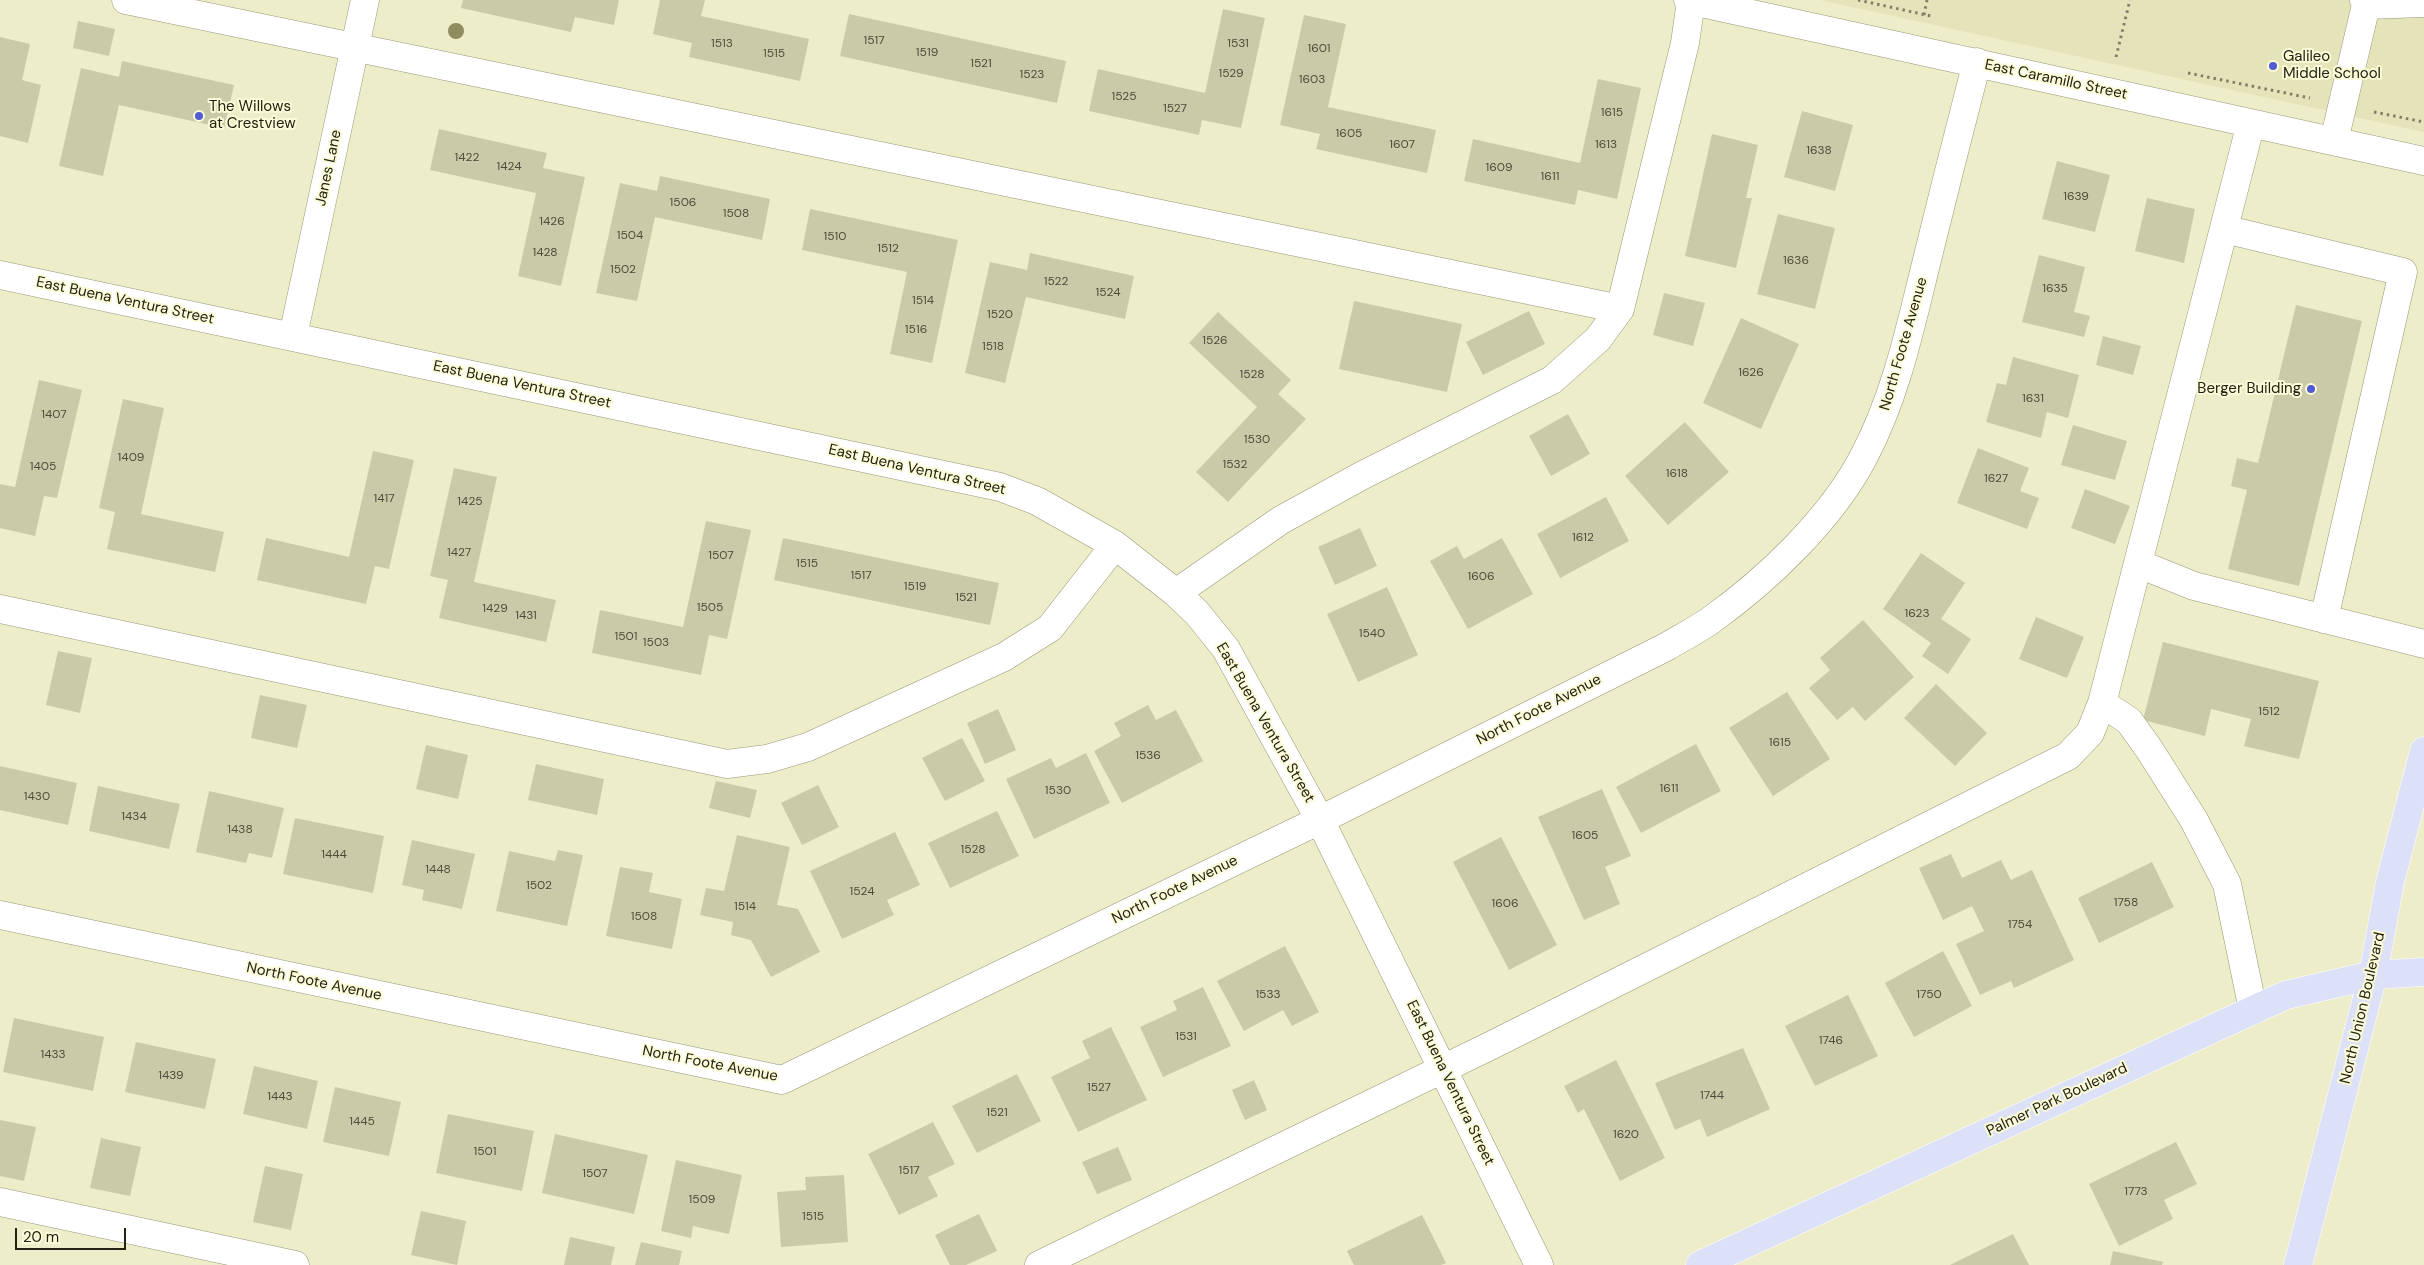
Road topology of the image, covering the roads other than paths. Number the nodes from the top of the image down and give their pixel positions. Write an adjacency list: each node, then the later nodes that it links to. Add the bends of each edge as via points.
1 (126, 0): 6 (street)
2 (365, 0): 6 (street, Janes Lane)
3 (1690, 0): 7 (street, East Caramillo Street); 13 (street, via 1685,43)
4 (2365, 2): 5 (street); 9 (street)
5 (2424, 3)
6 (354, 48): 13 (street); 14 (street, Janes Lane)
7 (1976, 62): 8 (street, East Caramillo Street); 23 (street, North Foote Avenue, via 1904,353 1885,412 1862,460 1833,503 1798,544 1754,586 1711,620 1666,647)
8 (2251, 123): 9 (street, East Caramillo Street); 11 (street)
9 (2334, 141): 10 (street, East Caramillo Street)
10 (2424, 161)
11 (2224, 229): 16 (street); 19 (street, via 2403,272)
12 (0, 275): 14 (street, East Buena Ventura Street)
13 (1620, 309): 17 (street, via 1598,340 1552,380 1281,520)
14 (293, 336): 15 (street, East Buena Ventura Street, via 1000,486 1038,501)
15 (1115, 545): 17 (street, East Buena Ventura Street); 18 (street, via 1050,628 1004,657 808,747 767,759 727,764)
16 (2139, 564): 19 (street, via 2194,586); 21 (street)
17 (1176, 593): 23 (street, East Buena Ventura Street, via 1226,649)
18 (0, 609)
19 (2324, 619): 20 (street)
20 (2424, 644)
21 (2102, 703): 27 (street, via 2129,721 2149,749 2194,820 2227,884); 28 (street, via 2090,733 2068,756)
22 (2424, 751): 26 (main road, North Union Boulevard, via 2390,882)
23 (1320, 820): 24 (street, North Foote Avenue, via 782,1080); 28 (street, East Buena Ventura Street)
24 (0, 915)
25 (2424, 972): 26 (main road, Palmer Park Boulevard)
26 (2373, 975): 27 (main road, Palmer Park Boulevard, via 2286,995); 34 (main road, North Union Boulevard)
27 (2253, 1010): 33 (main road, Palmer Park Boulevard)
28 (1443, 1069): 31 (street); 32 (street, East Buena Ventura Street)
29 (0, 1202): 30 (street)
30 (295, 1265)
31 (1039, 1265)
32 (1539, 1265)
33 (1700, 1265)
34 (2298, 1265)

